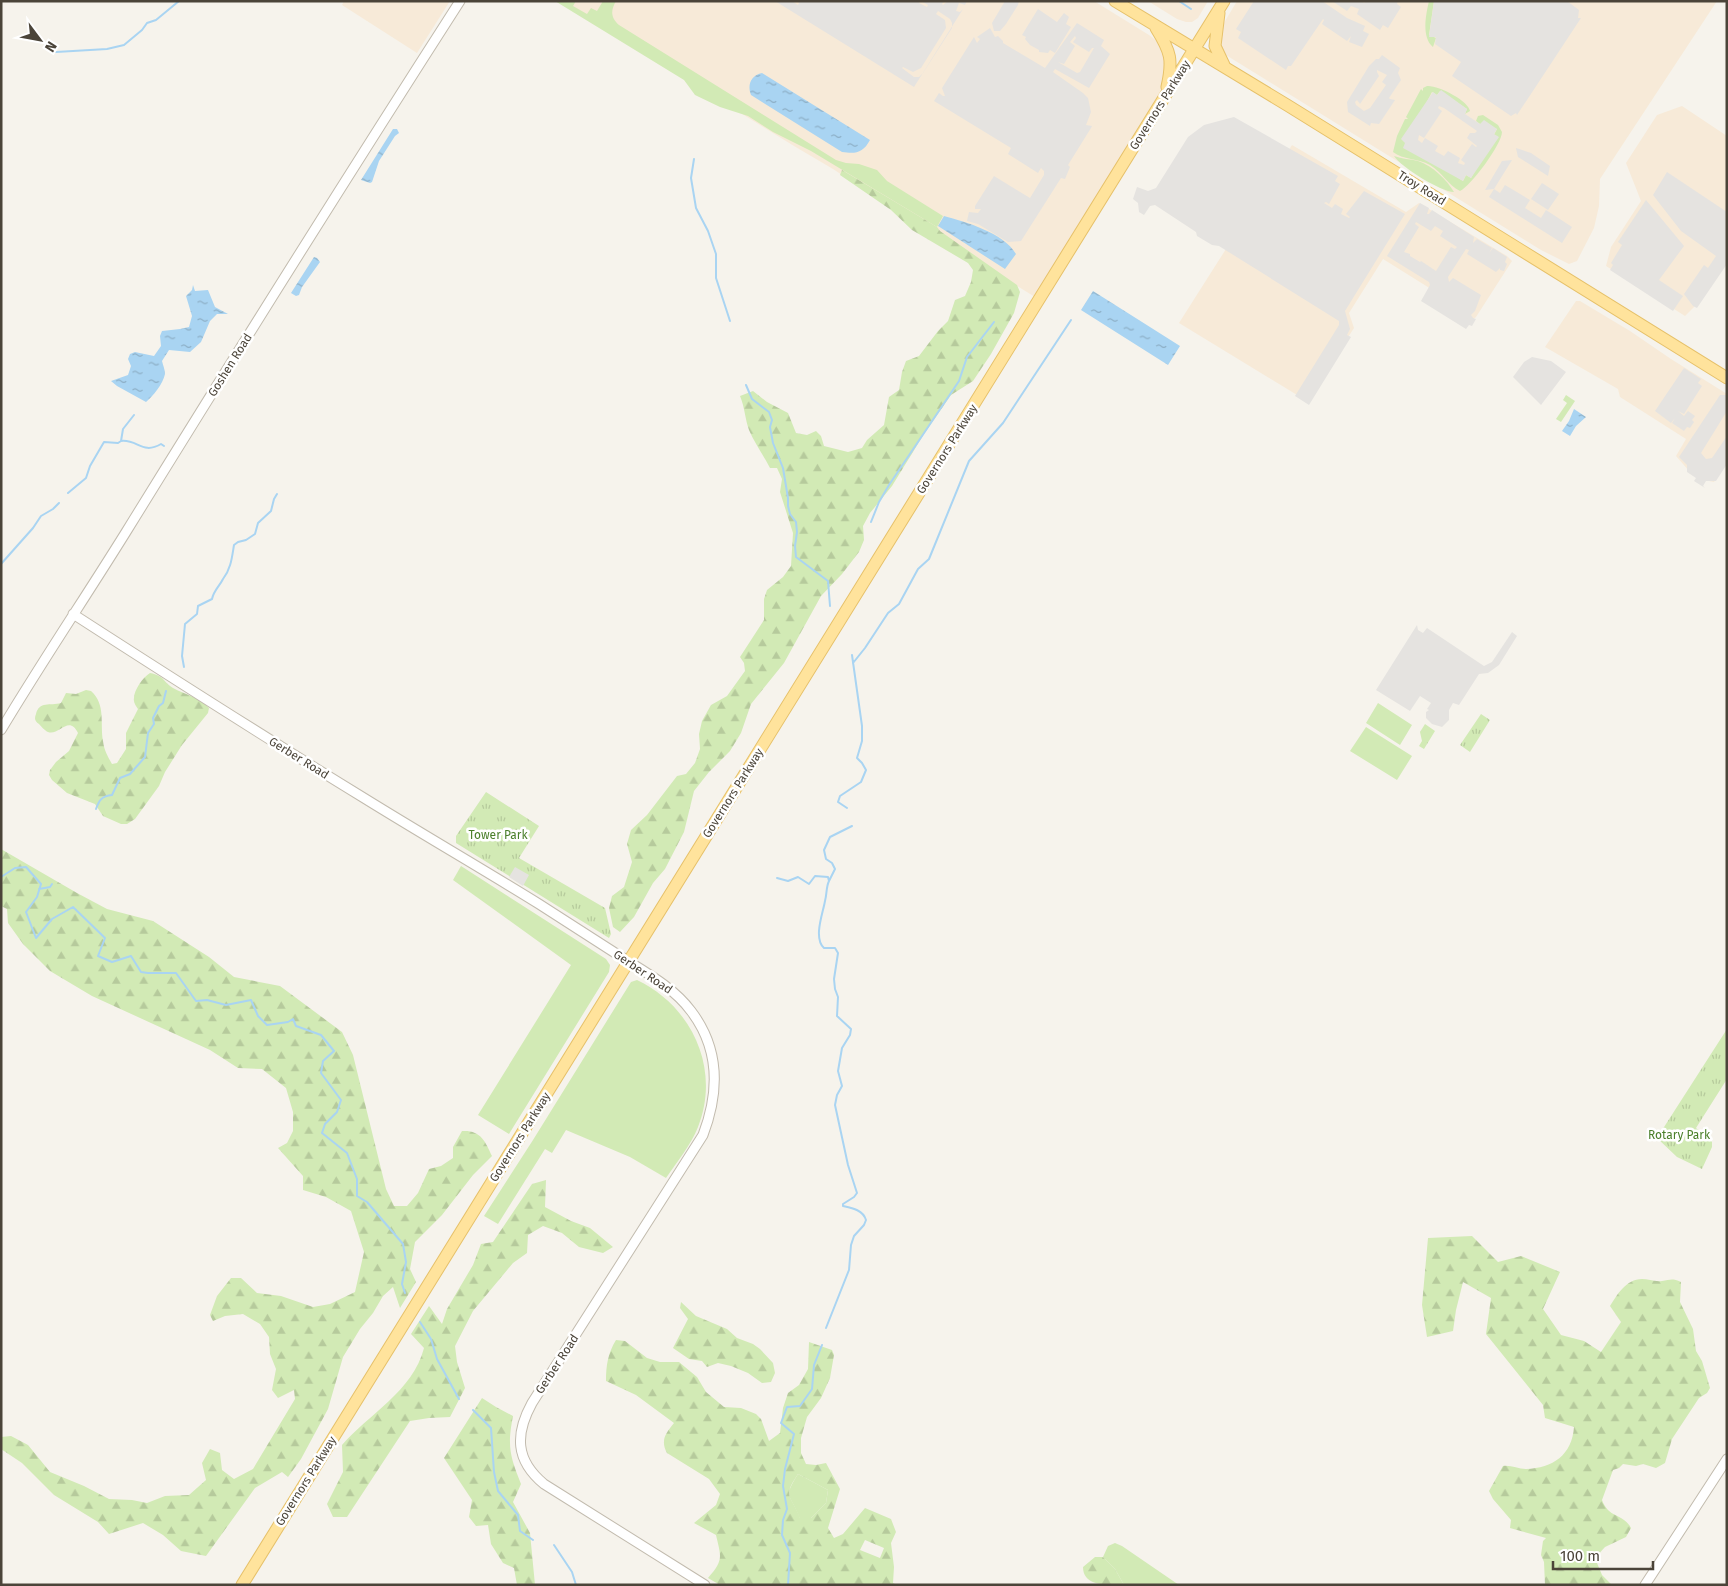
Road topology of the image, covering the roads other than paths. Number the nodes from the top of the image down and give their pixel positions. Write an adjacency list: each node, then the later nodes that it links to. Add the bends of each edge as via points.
1 (460, 1): 9 (street, Goshen Road)
2 (1115, 1): 4 (main road, Troy Road)
3 (1222, 4): 5 (main road, Governors Parkway); 6 (main road, via 1215,46)
4 (1153, 24): 5 (main road, Troy Road); 7 (main road, via 1171,58)
5 (1195, 48): 6 (main road, Troy Road); 7 (main road, Governors Parkway)
6 (1227, 68): 8 (main road, Troy Road)
7 (1165, 97): 11 (main road, Governors Parkway)
8 (1727, 378)
9 (73, 614): 10 (street, Goshen Road); 11 (street, Gerber Road)
10 (1, 730)
11 (629, 962): 13 (main road, Governors Parkway); 14 (street, Gerber Road, via 675,994 698,1021 713,1068 712,1109 691,1155 532,1403 522,1422 520,1439 524,1461 544,1484)
12 (1727, 1459): 15 (street)
13 (242, 1585)
14 (705, 1585)
15 (1645, 1585)

